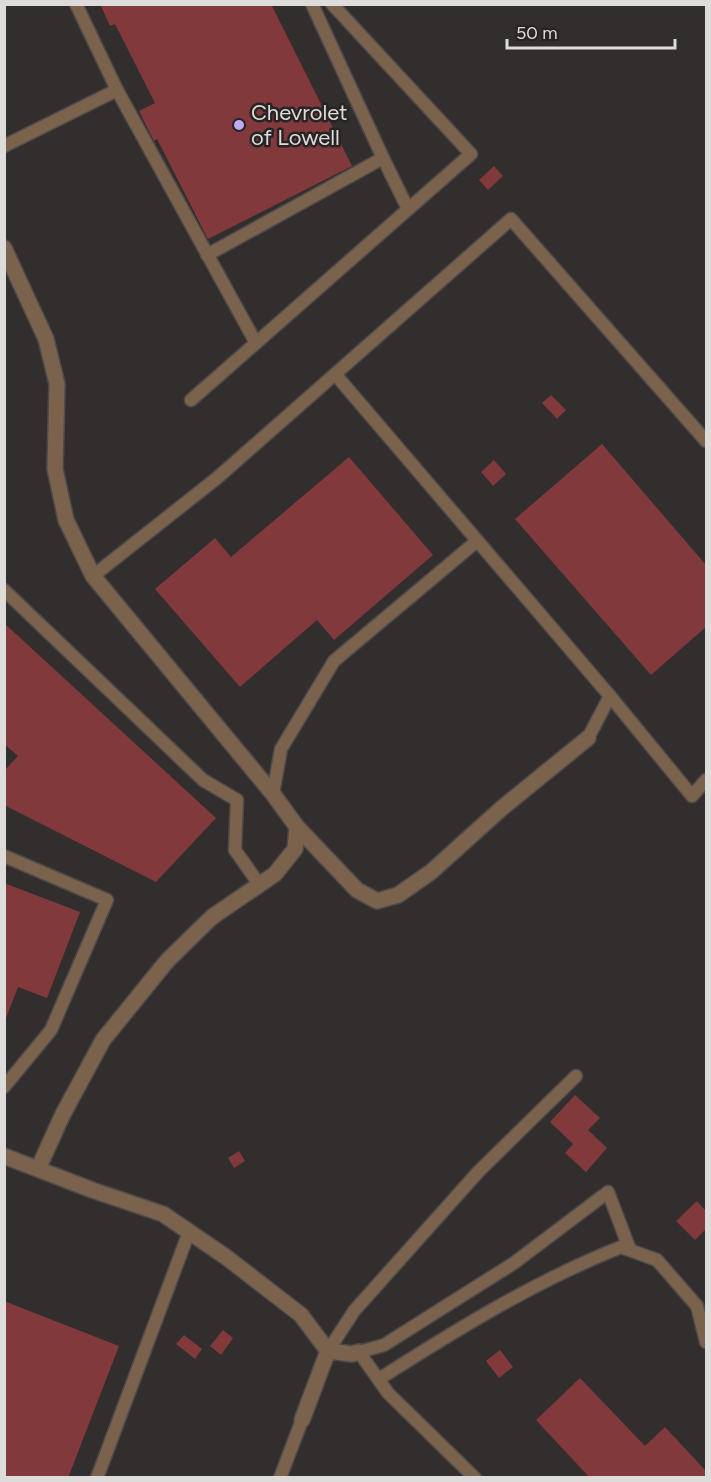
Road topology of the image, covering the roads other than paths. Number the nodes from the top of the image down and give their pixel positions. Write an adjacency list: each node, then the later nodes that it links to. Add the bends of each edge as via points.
1 (76, 4): 4 (lane)
2 (312, 4): 6 (lane)
3 (332, 4): 7 (lane, via 471,154)
4 (117, 90): 5 (lane); 9 (lane)
5 (4, 146)
6 (383, 158): 7 (lane); 9 (lane)
7 (408, 209): 10 (lane)
8 (4, 248): 15 (street, via 46,339 57,384 55,469 66,520)
9 (207, 255): 10 (lane)
10 (256, 343): 12 (lane)
11 (334, 374): 13 (lane, via 511,219); 14 (lane); 15 (lane, via 217,478)
12 (191, 400)
13 (706, 441)
14 (477, 541): 17 (lane); 20 (lane, via 334,661 281,749)
15 (93, 576): 20 (street)
16 (4, 590): 23 (lane, via 203,780 237,800 235,850)
17 (610, 696): 18 (lane); 19 (lane, via 692,796)
18 (588, 738): 21 (street, via 398,896 377,901 357,890)
19 (706, 780)
20 (273, 794): 21 (street)
21 (297, 827): 23 (street, via 295,849 275,874)
22 (4, 856): 25 (lane, via 107,900 51,1030)
23 (259, 884): 27 (street, via 212,917 167,961 103,1040)
24 (576, 1076): 31 (lane, via 471,1179 354,1311)
25 (4, 1087)
26 (4, 1156): 27 (street)
27 (38, 1169): 28 (street, via 163,1214)
28 (189, 1232): 31 (street, via 301,1315); 35 (lane)
29 (630, 1250): 30 (lane, via 657,1260 697,1306); 32 (lane, via 608,1192 514,1263 384,1345); 33 (lane, via 621,1247 583,1262 452,1332)
30 (706, 1342)
31 (328, 1351): 32 (street); 34 (street)
32 (359, 1352): 33 (lane)
33 (379, 1379): 37 (lane, via 388,1393)
34 (302, 1420): 36 (lane)
35 (97, 1478)
36 (280, 1478)
37 (475, 1478)

